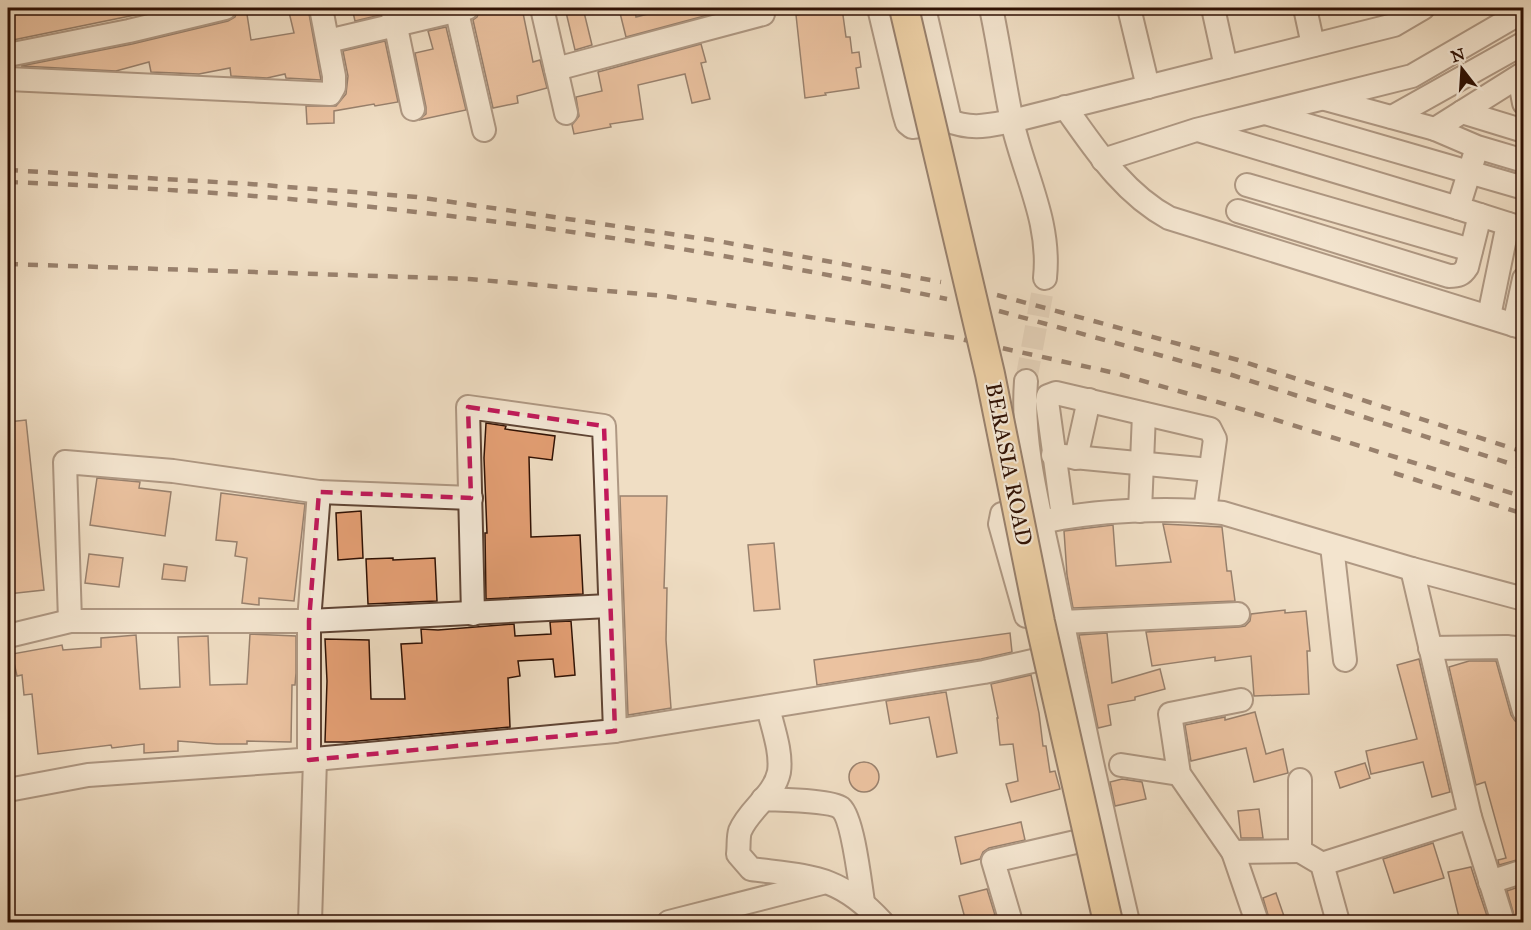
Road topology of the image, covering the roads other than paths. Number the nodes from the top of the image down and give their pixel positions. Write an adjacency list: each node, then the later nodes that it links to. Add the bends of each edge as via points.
1 (225, 8): 20 (street)
2 (321, 8): 17 (street)
3 (460, 8): 15 (street); 39 (street)
4 (542, 8): 22 (street)
5 (879, 8): 35 (street, via 907,123 912,127)
6 (904, 8): 112 (main road, BERASIA ROAD, bridge, via 990,374 1040,622)
7 (924, 8): 35 (street, via 948,106)
8 (991, 8): 36 (street)
9 (1129, 8): 25 (street)
10 (1212, 8): 21 (street)
11 (1305, 8): 19 (street)
12 (1422, 8): 16 (street)
13 (1524, 11): 27 (street, via 1412,76)
14 (763, 14): 22 (street)
15 (394, 16): 17 (street); 30 (street)
16 (1392, 16): 19 (street)
17 (328, 41): 24 (street, via 334,87 330,94)
18 (1524, 43): 34 (street)
19 (1313, 45): 21 (street)
20 (8, 54)
21 (1226, 67): 25 (street)
22 (556, 69): 32 (street)
23 (1521, 75): 26 (street); 28 (street)
24 (8, 79)
25 (1148, 87): 29 (street)
26 (1496, 90): 31 (street); 37 (street)
27 (1324, 99): 33 (street); 34 (street)
28 (1524, 103)
29 (1065, 107): 36 (street); 43 (street)
30 (413, 110)
31 (1462, 112): 37 (street); 38 (street)
32 (566, 113)
33 (1264, 113): 40 (street); 45 (street)
34 (1392, 117): 38 (street)
35 (946, 120): 36 (street, via 978,128)
36 (1012, 121): 58 (street, via 1043,226)
37 (1513, 128)
38 (1435, 129): 41 (street)
39 (483, 130)
40 (1196, 130): 42 (street); 43 (street)
41 (1477, 147): 44 (street); 45 (street)
42 (1258, 148): 46 (street); 47 (street)
43 (1102, 160): 54 (street, via 1152,209)
44 (1524, 161)
45 (1470, 172): 48 (street); 49 (street)
46 (1364, 180): 49 (street); 52 (street)
47 (1246, 184): 50 (street); 52 (street)
48 (1524, 188)
49 (1458, 208): 51 (street)
50 (1238, 211): 54 (street); 55 (street)
51 (1480, 215): 53 (street); 56 (street)
52 (1355, 216): 55 (street); 56 (street)
53 (1516, 226): 60 (street)
54 (1230, 237): 57 (street)
55 (1347, 243): 56 (street, via 1449,276 1464,273); 57 (street)
56 (1471, 250)
57 (1340, 270): 60 (street)
58 (1045, 278)
59 (1524, 279): 61 (street)
60 (1489, 316): 61 (street)
61 (1519, 327)
62 (1026, 381): 73 (street, via 1025,420)
63 (1089, 400): 64 (street); 65 (street, via 1056,393 1048,396); 66 (street)
64 (1144, 414): 67 (street); 68 (street, via 1210,429 1215,439)
65 (1053, 455): 66 (street); 73 (street)
66 (1076, 458): 67 (street)
67 (1142, 464): 68 (street); 71 (street)
68 (1210, 470): 72 (street)
69 (319, 492): 70 (street); 80 (street, via 173,471 65,462); 81 (street)
70 (471, 498): 77 (street, via 468,407 604,426); 78 (street)
71 (1140, 511): 72 (street); 73 (street)
72 (1205, 511): 74 (street, via 1239,517)
73 (1048, 516): 82 (street); 86 (street, via 1028,506 1002,514 1000,524)
74 (1332, 546): 75 (street); 87 (street)
75 (1412, 569): 76 (street); 84 (street)
76 (1524, 599)
77 (609, 606): 78 (street); 91 (street)
78 (473, 614): 81 (street)
79 (1238, 614): 82 (street)
80 (70, 621): 81 (street); 83 (street)
81 (309, 621): 92 (street)
82 (1062, 622): 113 (street)
83 (8, 636)
84 (1430, 648): 85 (street); 98 (street)
85 (1515, 648): 90 (street)
86 (1037, 660): 89 (street); 99 (street)
87 (1345, 660)
88 (1241, 700): 94 (street, via 1170,714)
89 (768, 706): 91 (street); 97 (street, via 779,771 773,788)
90 (1524, 711)
91 (615, 731): 92 (street)
92 (312, 759): 96 (street, via 88,775); 107 (street)
93 (1121, 765): 94 (street)
94 (1179, 774): 101 (street)
95 (1300, 780): 100 (street)
96 (8, 790)
97 (763, 799): 104 (street, via 740,832 738,854 751,870); 106 (street, via 840,808 849,820)
98 (1470, 817): 102 (street); 105 (street)
99 (1080, 841): 110 (street, via 993,861); 111 (street)
100 (1299, 851): 101 (street); 102 (street)
101 (1233, 852): 114 (street)
102 (1322, 864): 115 (street)
103 (1524, 871): 105 (street)
104 (827, 882): 106 (street, via 841,886); 108 (street)
105 (1490, 882): 116 (street)
106 (863, 902): 109 (street)
107 (310, 922)
108 (669, 922)
109 (882, 922)
110 (1011, 922)
111 (1098, 922)
112 (1108, 922)
113 (1128, 922)
114 (1257, 922)
115 (1338, 922)
116 (1503, 922)

